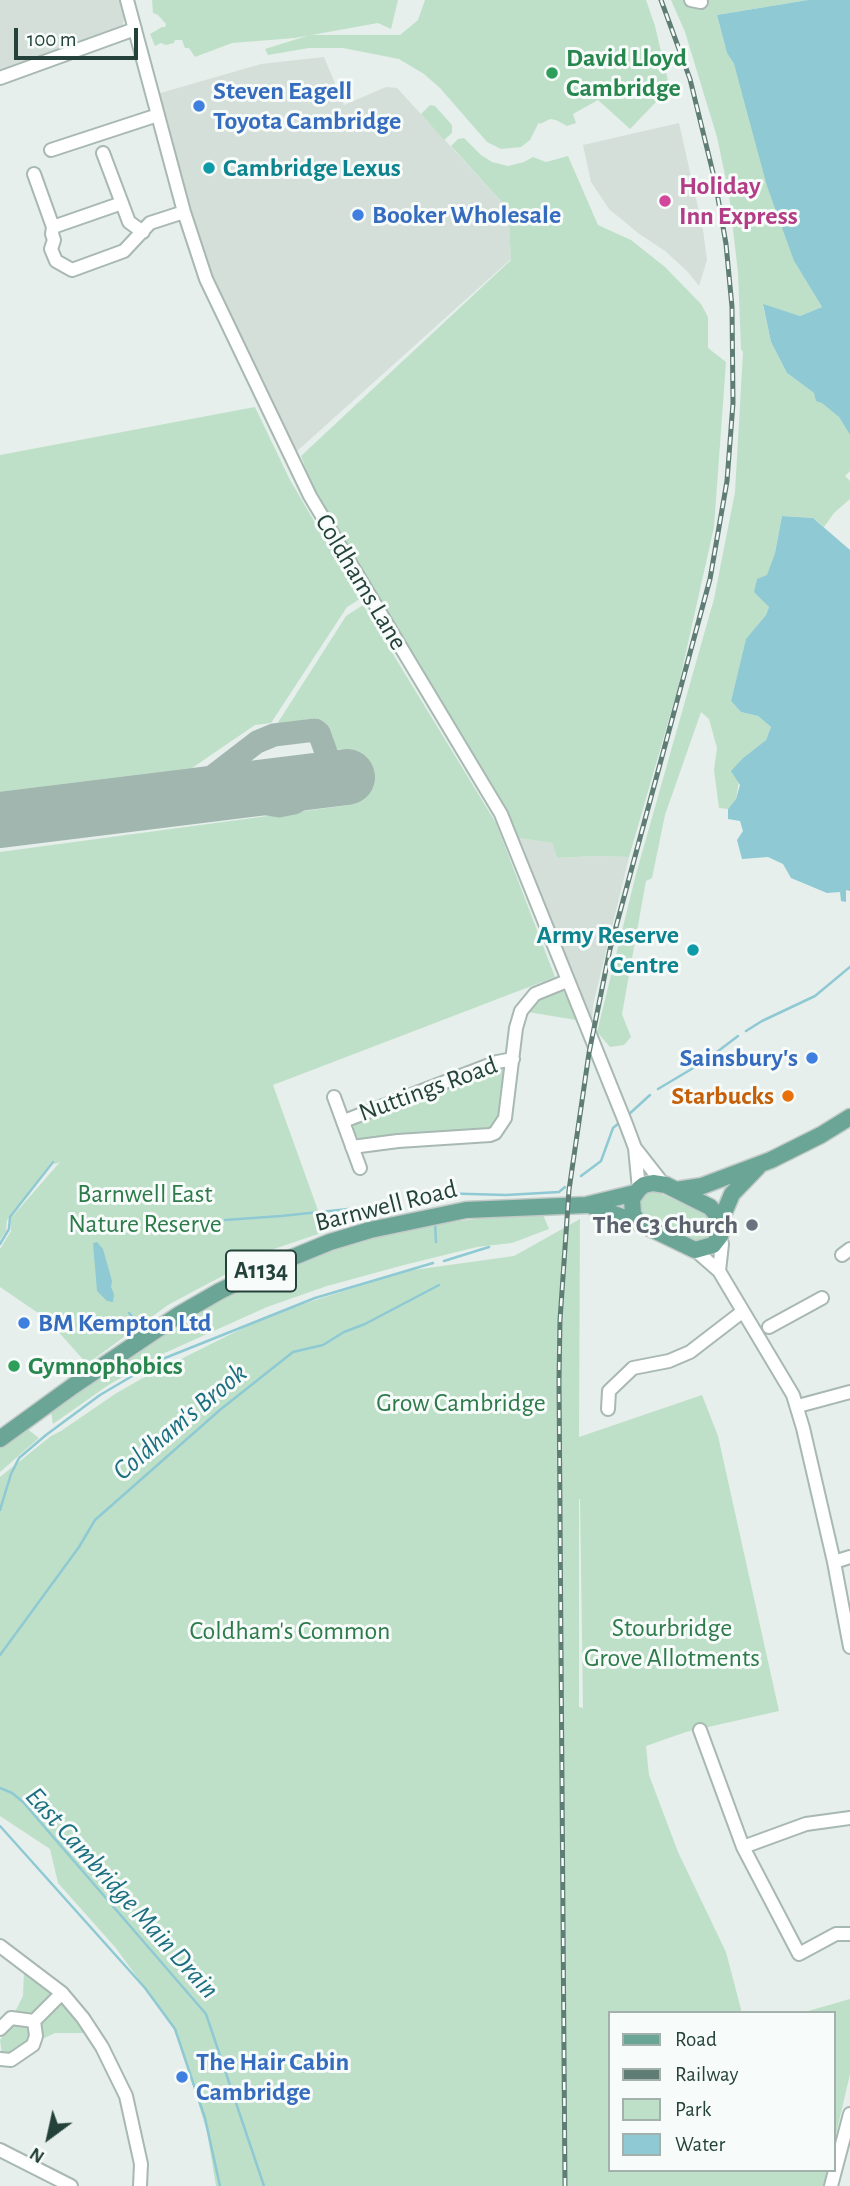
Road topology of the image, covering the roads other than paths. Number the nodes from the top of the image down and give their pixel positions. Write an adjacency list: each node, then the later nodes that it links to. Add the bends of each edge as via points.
1 (127, 0): 2 (street, Coldhams Lane)
2 (135, 29): 3 (street); 4 (street, Coldhams Lane)
3 (0, 78)
4 (158, 115): 5 (street); 9 (street, Coldhams Lane)
5 (51, 150)
6 (103, 153): 8 (street)
7 (34, 174): 10 (street)
8 (122, 203): 10 (street); 11 (street, via 129,222)
9 (184, 212): 11 (street, via 150,223); 12 (street, Coldhams Lane, via 211,291 310,496 498,808)
10 (53, 228): 11 (street, via 55,261 72,270 124,251)
11 (143, 232)
12 (567, 981): 13 (street, Nuttings Road, via 535,994 524,1006); 18 (street, Coldhams Lane)
13 (513, 1059): 16 (street, Nuttings Road); 17 (street, Nuttings Road, via 505,1118 495,1133)
14 (334, 1097): 16 (street)
15 (850, 1117): 19 (main road, A1134)
16 (344, 1121): 17 (street)
17 (352, 1147): 20 (street)
18 (635, 1148): 21 (street, Coldhams Lane); 22 (street, Coldhams Lane)
19 (760, 1165): 21 (main road, A1134, via 702,1186); 25 (main road, A1134, via 732,1194)
20 (360, 1168)
21 (669, 1187): 22 (main road, A1134, via 645,1185); 25 (main road, via 710,1208)
22 (637, 1191): 23 (main road, Barnwell Road / A1134); 24 (main road, via 631,1206)
23 (586, 1205): 24 (main road, Barnwell Road / A1134); 36 (main road, Barnwell Road / A1134, via 466,1210 330,1242 180,1314)
24 (639, 1223): 26 (main road, A1134)
25 (721, 1228): 26 (main road, via 713,1245); 27 (street)
26 (695, 1250): 27 (street)
27 (719, 1271): 29 (street)
28 (822, 1298): 31 (street)
29 (743, 1312): 30 (street); 35 (street, via 690,1352 633,1368 611,1388)
30 (752, 1327): 31 (street, via 761,1322); 32 (street)
31 (769, 1327): 32 (street, via 770,1337)
32 (762, 1343): 34 (street)
33 (850, 1392): 34 (street)
34 (798, 1406): 38 (street)
35 (608, 1409)
36 (0, 1439)
37 (850, 1558): 38 (street)
38 (834, 1562): 39 (street)
39 (850, 1647)
40 (700, 1730): 42 (street)
41 (850, 1818): 42 (street, via 806,1824)
42 (743, 1847): 43 (street, via 799,1954 836,1934)
43 (850, 1934)
44 (0, 1947): 45 (street)
45 (62, 1993): 46 (street); 53 (street, via 102,2047 126,2096 141,2164)
46 (34, 2021): 47 (street, via 11,2018); 48 (street, via 33,2045 11,2060)
47 (0, 2029)
48 (0, 2059)
49 (850, 2114): 51 (street)
50 (0, 2150): 52 (street)
51 (836, 2167)
52 (71, 2186)
53 (140, 2186)

